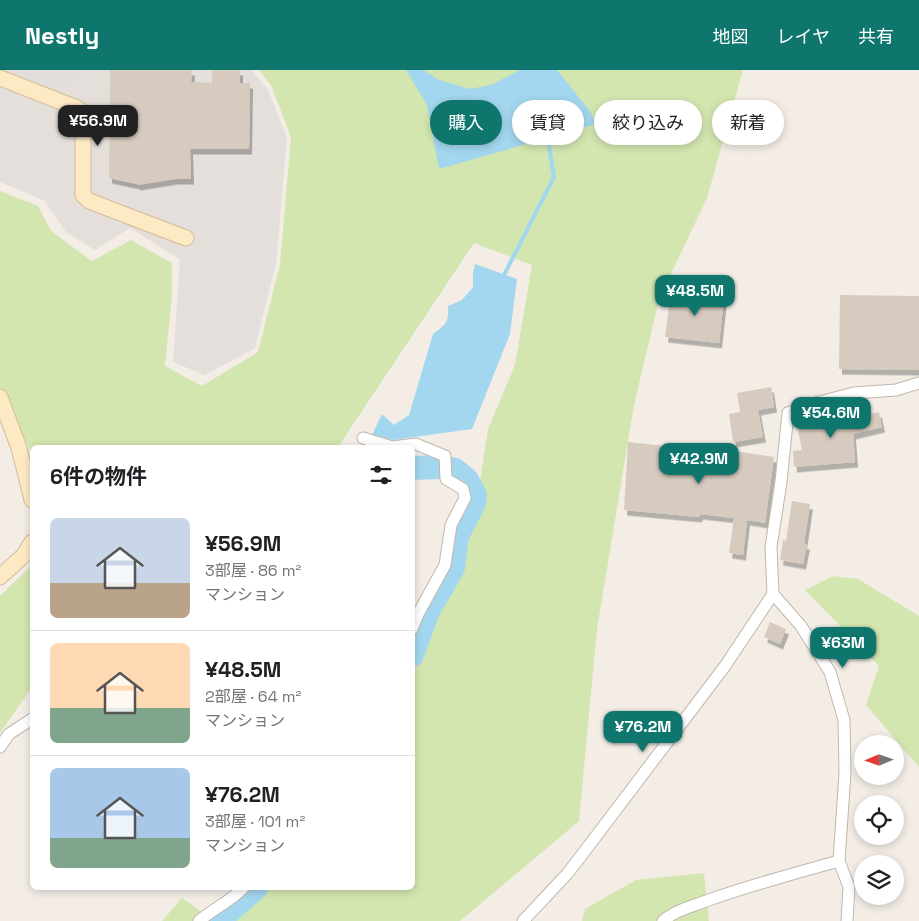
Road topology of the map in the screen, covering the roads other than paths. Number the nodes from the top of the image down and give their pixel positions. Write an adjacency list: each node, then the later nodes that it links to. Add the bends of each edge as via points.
1 (0, 78): 2 (street, via 80,111 84,195 88,201)
2 (186, 238)
3 (919, 383): 11 (street, via 896,390 854,393 788,413 772,547)
4 (0, 397): 8 (street, via 19,448)
5 (363, 438): 6 (street)
6 (386, 445)
7 (408, 445): 12 (street, via 416,444 445,456 446,479 463,488 465,498 451,525 444,565)
8 (30, 492)
9 (30, 545): 10 (street)
10 (0, 577)
11 (773, 594): 15 (street, via 801,626 830,672 844,720 846,773); 18 (street, via 725,666 581,856)
12 (415, 622)
13 (30, 720): 14 (street, via 9,734)
14 (0, 747)
15 (839, 861): 19 (street, via 725,894 671,914); 20 (street, via 850,887)
16 (242, 890): 17 (street)
17 (199, 921)
18 (523, 921)
19 (663, 921)
20 (847, 921)

